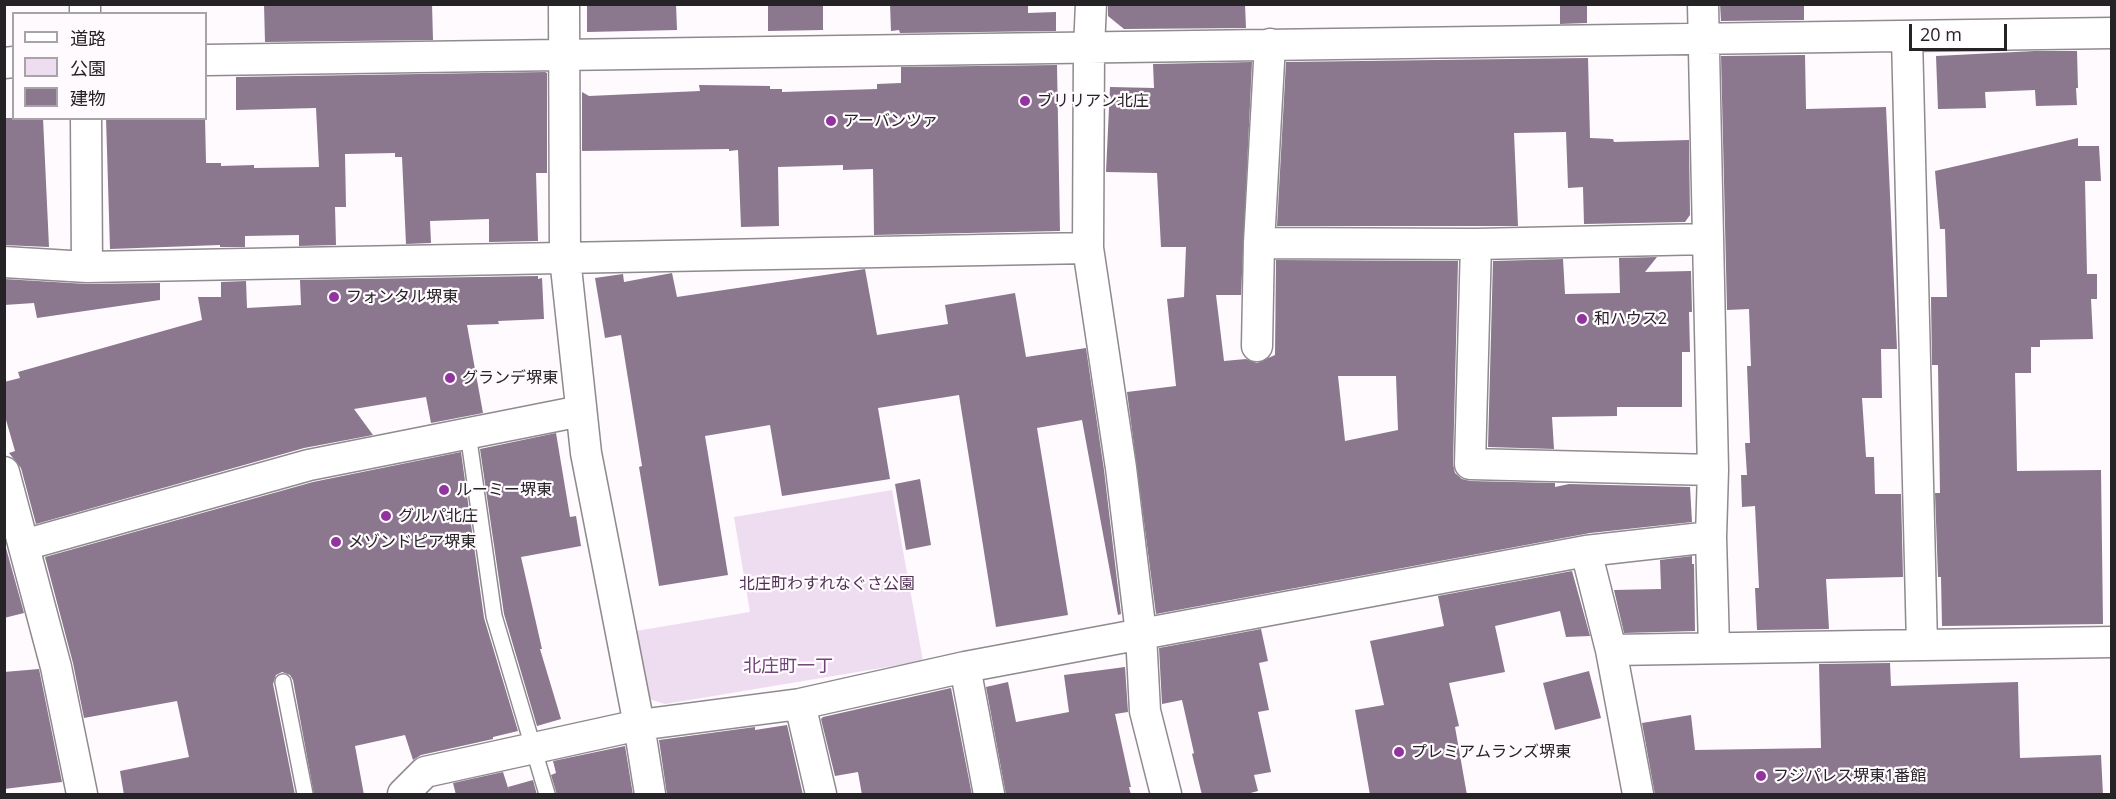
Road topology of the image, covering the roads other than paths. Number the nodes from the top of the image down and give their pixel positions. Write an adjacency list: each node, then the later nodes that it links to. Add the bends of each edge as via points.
1 (564, 4): 9 (street)
2 (1091, 4): 8 (street)
3 (1703, 4): 5 (street)
4 (2112, 33): 6 (street)
5 (1704, 37): 6 (street); 7 (street); 12 (street)
6 (1907, 37): 29 (street)
7 (1270, 44): 8 (street); 13 (street)
8 (1089, 48): 9 (street); 15 (street)
9 (564, 56): 10 (street); 16 (street)
10 (207, 60)
11 (86, 120): 18 (street)
12 (1708, 239): 14 (street); 22 (street)
13 (1259, 243): 14 (street); 19 (street)
14 (1476, 244): 22 (street, via 1470,464)
15 (1088, 248): 16 (street); 27 (street)
16 (565, 258): 18 (street); 20 (street)
17 (4, 262): 18 (street)
18 (87, 267)
19 (1257, 346)
20 (581, 411): 21 (street); 35 (street)
21 (468, 433): 25 (street, via 309,465); 36 (lane, via 494,616)
22 (1713, 470): 24 (street)
23 (4, 472): 25 (street)
24 (1711, 537): 26 (street); 30 (street)
25 (24, 545): 37 (street, via 56,667)
26 (1586, 551): 27 (street); 31 (street)
27 (1141, 634): 32 (street); 44 (street, via 1145,711)
28 (2112, 642): 29 (street)
29 (1922, 645): 30 (street)
30 (1714, 648): 31 (street)
31 (1611, 650): 45 (street)
32 (965, 667): 34 (street); 43 (street)
33 (284, 682): 38 (lane)
34 (800, 704): 35 (street); 42 (street)
35 (639, 725): 36 (street); 41 (street)
36 (534, 748): 39 (street, via 425,772); 40 (lane)
37 (82, 795)
38 (305, 795)
39 (403, 795)
40 (548, 795)
41 (650, 795)
42 (821, 795)
43 (989, 795)
44 (1166, 795)
45 (1638, 795)

